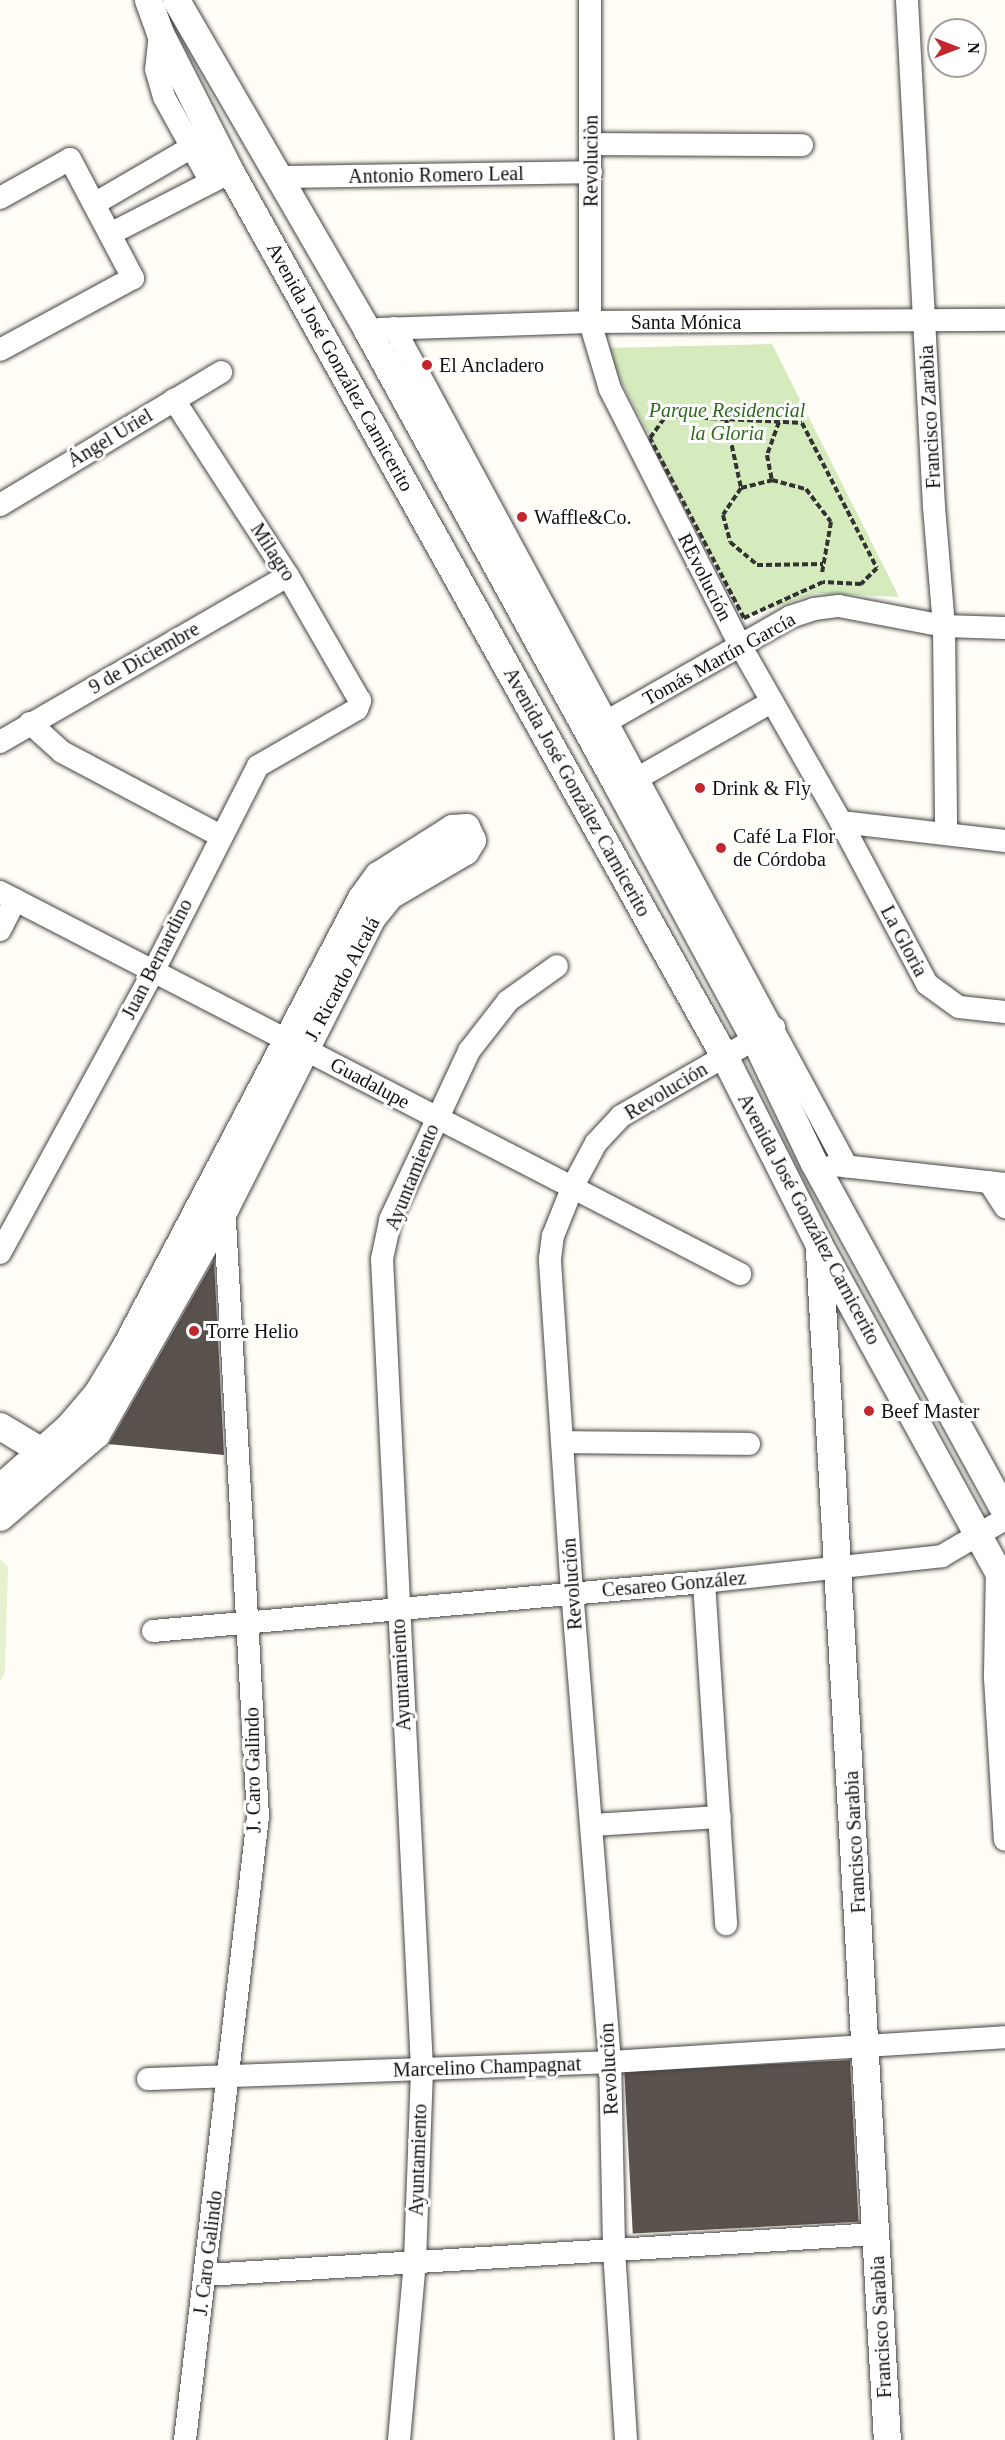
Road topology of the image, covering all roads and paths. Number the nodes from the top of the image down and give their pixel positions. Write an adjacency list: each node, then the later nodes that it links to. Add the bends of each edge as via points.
1 (148, 0): 5 (street, Avenida José González Carnicerito)
2 (176, 0): 12 (street, Avenida José González Carnicerito)
3 (590, 0): 7 (street, Revoluciòn)
4 (908, 0): 18 (street, Francisco Zarabia)
5 (160, 33): 6 (street, Avenida José González Carnicerito); 9 (street, via 156,69 164,97)
6 (200, 116): 9 (street); 11 (street, Avenida José González Carnicerito)
7 (591, 144): 8 (street); 10 (street, Revoluciòn)
8 (802, 144)
9 (192, 147): 11 (street); 14 (street)
10 (591, 172): 12 (street, Antonio Romero Leal); 17 (street, Revoluciòn)
11 (221, 177): 15 (street); 52 (street, Avenida José González Carnicerito)
12 (281, 177): 20 (street, Avenida José González Carnicerito)
13 (0, 198): 14 (street, via 70,159)
14 (94, 204): 15 (street)
15 (110, 234): 21 (street, via 133,278)
16 (1005, 320): 18 (street, Santa Mónica)
17 (590, 322): 18 (street, Santa Mónica); 19 (street, Santa Mónica); 34 (street, REvolución, via 595,350 610,389)
18 (925, 322): 32 (street, Francisco Zarabia)
19 (394, 327): 20 (street, Santa Mónica); 37 (street)
20 (367, 330): 37 (street, Avenida José González Carnicerito)
21 (0, 350)
22 (221, 372): 23 (street, Ángel Uriel)
23 (174, 400): 28 (street, Ángel Uriel); 31 (street, Milagro)
24 (726, 419): 25 (path); 25 (path, via 666,416 650,438 744,618 823,582 861,584 877,568 802,423); 27 (path)
25 (779, 422): 26 (path, via 767,455)
26 (772, 480): 27 (path); 29 (path, via 806,489 831,522)
27 (741, 488): 29 (path, via 723,515 730,542 757,565)
28 (0, 505)
29 (823, 564): 30 (path)
30 (822, 573)
31 (288, 576): 36 (street, Milagro, via 359,693); 38 (street, 9 de Diciembre)
32 (944, 626): 33 (street, Tomás Martín García); 34 (street, Tomás Martín García, via 839,606 790,617); 42 (street, Francisco Zarabia)
33 (1005, 628)
34 (740, 645): 35 (street, REvolución); 37 (street, Tomás Martín García)
35 (771, 702): 40 (street); 41 (street, REvolución)
36 (357, 709): 43 (street, Juan Bernardino, via 258,766)
37 (593, 721): 40 (street); 50 (street, Avenida José González Carnicerito)
38 (30, 723): 39 (street, 9 de Diciembre); 43 (street, via 62,752)
39 (0, 742)
40 (638, 778): 50 (street)
41 (841, 822): 42 (street); 49 (street, La Gloria, via 927,984 959,1006)
42 (946, 833): 44 (street)
43 (219, 835): 48 (street, Juan Bernardino)
44 (1005, 841)
45 (8, 896): 46 (street); 48 (street, Guadalupe)
46 (0, 930)
47 (557, 966): 53 (street, Ayuntamiento, via 525,987 489,1021 469,1051)
48 (153, 972): 51 (street, Guadalupe); 62 (street, Juan Bernardino)
49 (1005, 1012)
50 (764, 1034): 52 (street, Revolución); 54 (street, Avenida José González Carnicerito); 55 (street)
51 (296, 1044): 51 (street, J. Ricardo Alcalá, via 372,916 390,895 465,851 472,840 466,827 452,828 378,875 339,933); 53 (street, Guadalupe); 56 (street, J. Ricardo Alcalá); 60 (street, J. Ricardo Alcalá)
52 (724, 1056): 58 (street, Revolución, via 621,1116 596,1143); 61 (street, Avenida José González Carnicerito)
53 (436, 1118): 58 (street, Guadalupe); 78 (street, Ayuntamiento, via 390,1220 382,1259)
54 (814, 1163): 55 (street); 70 (street, Avenida José González Carnicerito)
55 (847, 1167): 57 (street)
56 (219, 1170): 60 (street, J. Caro Galindo); 67 (street, J. Ricardo Alcalá, via 120,1356)
57 (997, 1183): 59 (street)
58 (573, 1186): 63 (street, Guadalupe); 65 (street, Revolución, via 553,1236 550,1259)
59 (1005, 1207)
60 (225, 1208): 67 (street, J. Ricardo Alcalá, via 96,1434); 79 (street, J. Caro Galindo)
61 (818, 1243): 73 (street, Avenida José González Carnicerito); 74 (street, Francisco Sarabia)
62 (0, 1253)
63 (740, 1274)
64 (0, 1426): 67 (street)
65 (562, 1442): 66 (street); 77 (street, Revolución)
66 (749, 1444)
67 (54, 1458): 68 (street, J. Ricardo Alcalá)
68 (21, 1471): 69 (street, J. Ricardo Alcalá); 71 (street, J. Ricardo Alcalá)
69 (0, 1487)
70 (1005, 1512)
71 (0, 1517)
72 (1005, 1519): 73 (street, Cesareo González)
73 (980, 1536): 74 (street, Cesareo González, via 942,1556); 75 (street, Avenida José González Carnicerito)
74 (840, 1569): 76 (street, Cesareo González); 86 (street, Francisco Sarabia)
75 (1001, 1577): 83 (street, via 995,1678)
76 (704, 1582): 77 (street, Cesareo González); 81 (street)
77 (572, 1593): 78 (street, Cesareo González); 82 (street, Revolución)
78 (398, 1608): 79 (street, Cesareo González); 88 (street, Ayuntamiento)
79 (248, 1620): 80 (street, Cesareo González); 90 (street, J. Caro Galindo, via 258,1817)
80 (153, 1630)
81 (720, 1817): 82 (street); 84 (street)
82 (592, 1825): 87 (street, Revolución)
83 (1005, 1840)
84 (726, 1924)
85 (1005, 2037): 86 (street, Marcelino Champagnat)
86 (867, 2046): 87 (street, Marcelino Champagnat); 91 (street, Francisco Sarabia)
87 (610, 2062): 88 (street, Marcelino Champagnat); 92 (street, Revolución)
88 (422, 2068): 90 (street, Marcelino Champagnat); 93 (street, Ayuntamiento)
89 (148, 2079): 90 (street, Marcelino Champagnat)
90 (228, 2079): 94 (street, J. Caro Galindo)
91 (876, 2234): 92 (street); 98 (street, Francisco Sarabia)
92 (614, 2247): 93 (street); 97 (street, Revolución)
93 (415, 2261): 94 (street); 96 (street, Ayuntamiento)
94 (206, 2275): 95 (street, J. Caro Galindo)
95 (185, 2440)
96 (399, 2440)
97 (626, 2440)
98 (887, 2440)

